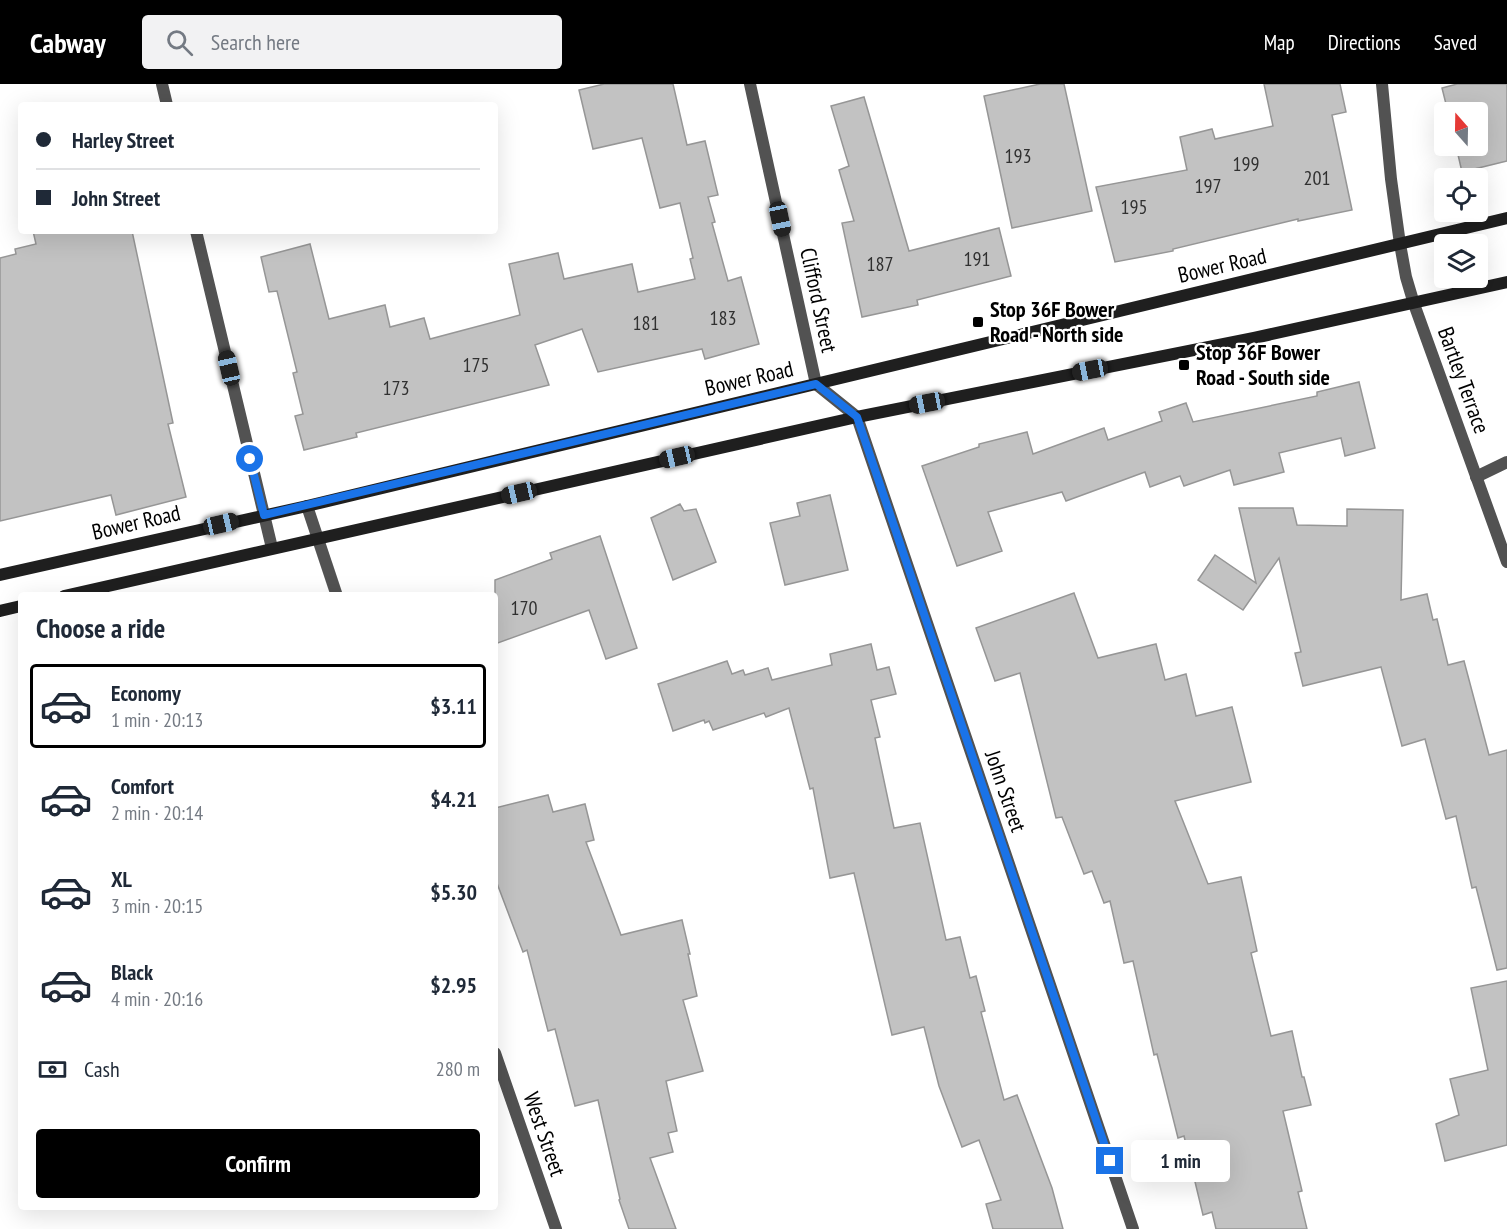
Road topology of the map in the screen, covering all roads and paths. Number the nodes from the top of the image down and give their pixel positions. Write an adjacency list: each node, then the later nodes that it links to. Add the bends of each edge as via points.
1 (162, 84): 4 (street)
2 (750, 84): 10 (street, Clifford Street)
3 (1382, 84): 7 (street, Bartley Terrace)
4 (166, 102)
5 (1507, 218): 7 (main road, Bower Road)
6 (197, 234): 15 (street)
7 (1400, 244): 9 (street, Bartley Terrace); 10 (main road, Bower Road)
8 (1507, 282): 9 (main road)
9 (1414, 304): 11 (main road); 13 (street, Bartley Terrace)
10 (816, 384): 11 (street); 14 (main road, Bower Road)
11 (857, 417): 16 (main road); 26 (street, John Street)
12 (1507, 462): 13 (street)
13 (1476, 477): 18 (street, Bartley Terrace)
14 (307, 506): 15 (main road, Bower Road); 16 (street)
15 (264, 515): 17 (street); 19 (main road, Bower Road)
16 (317, 538): 17 (main road); 21 (street)
17 (272, 548): 20 (main road)
18 (1507, 562)
19 (0, 575)
20 (81, 592)
21 (336, 592)
22 (18, 607): 23 (main road)
23 (0, 611)
24 (498, 1062): 25 (street, West Street)
25 (556, 1229)
26 (1133, 1229)

